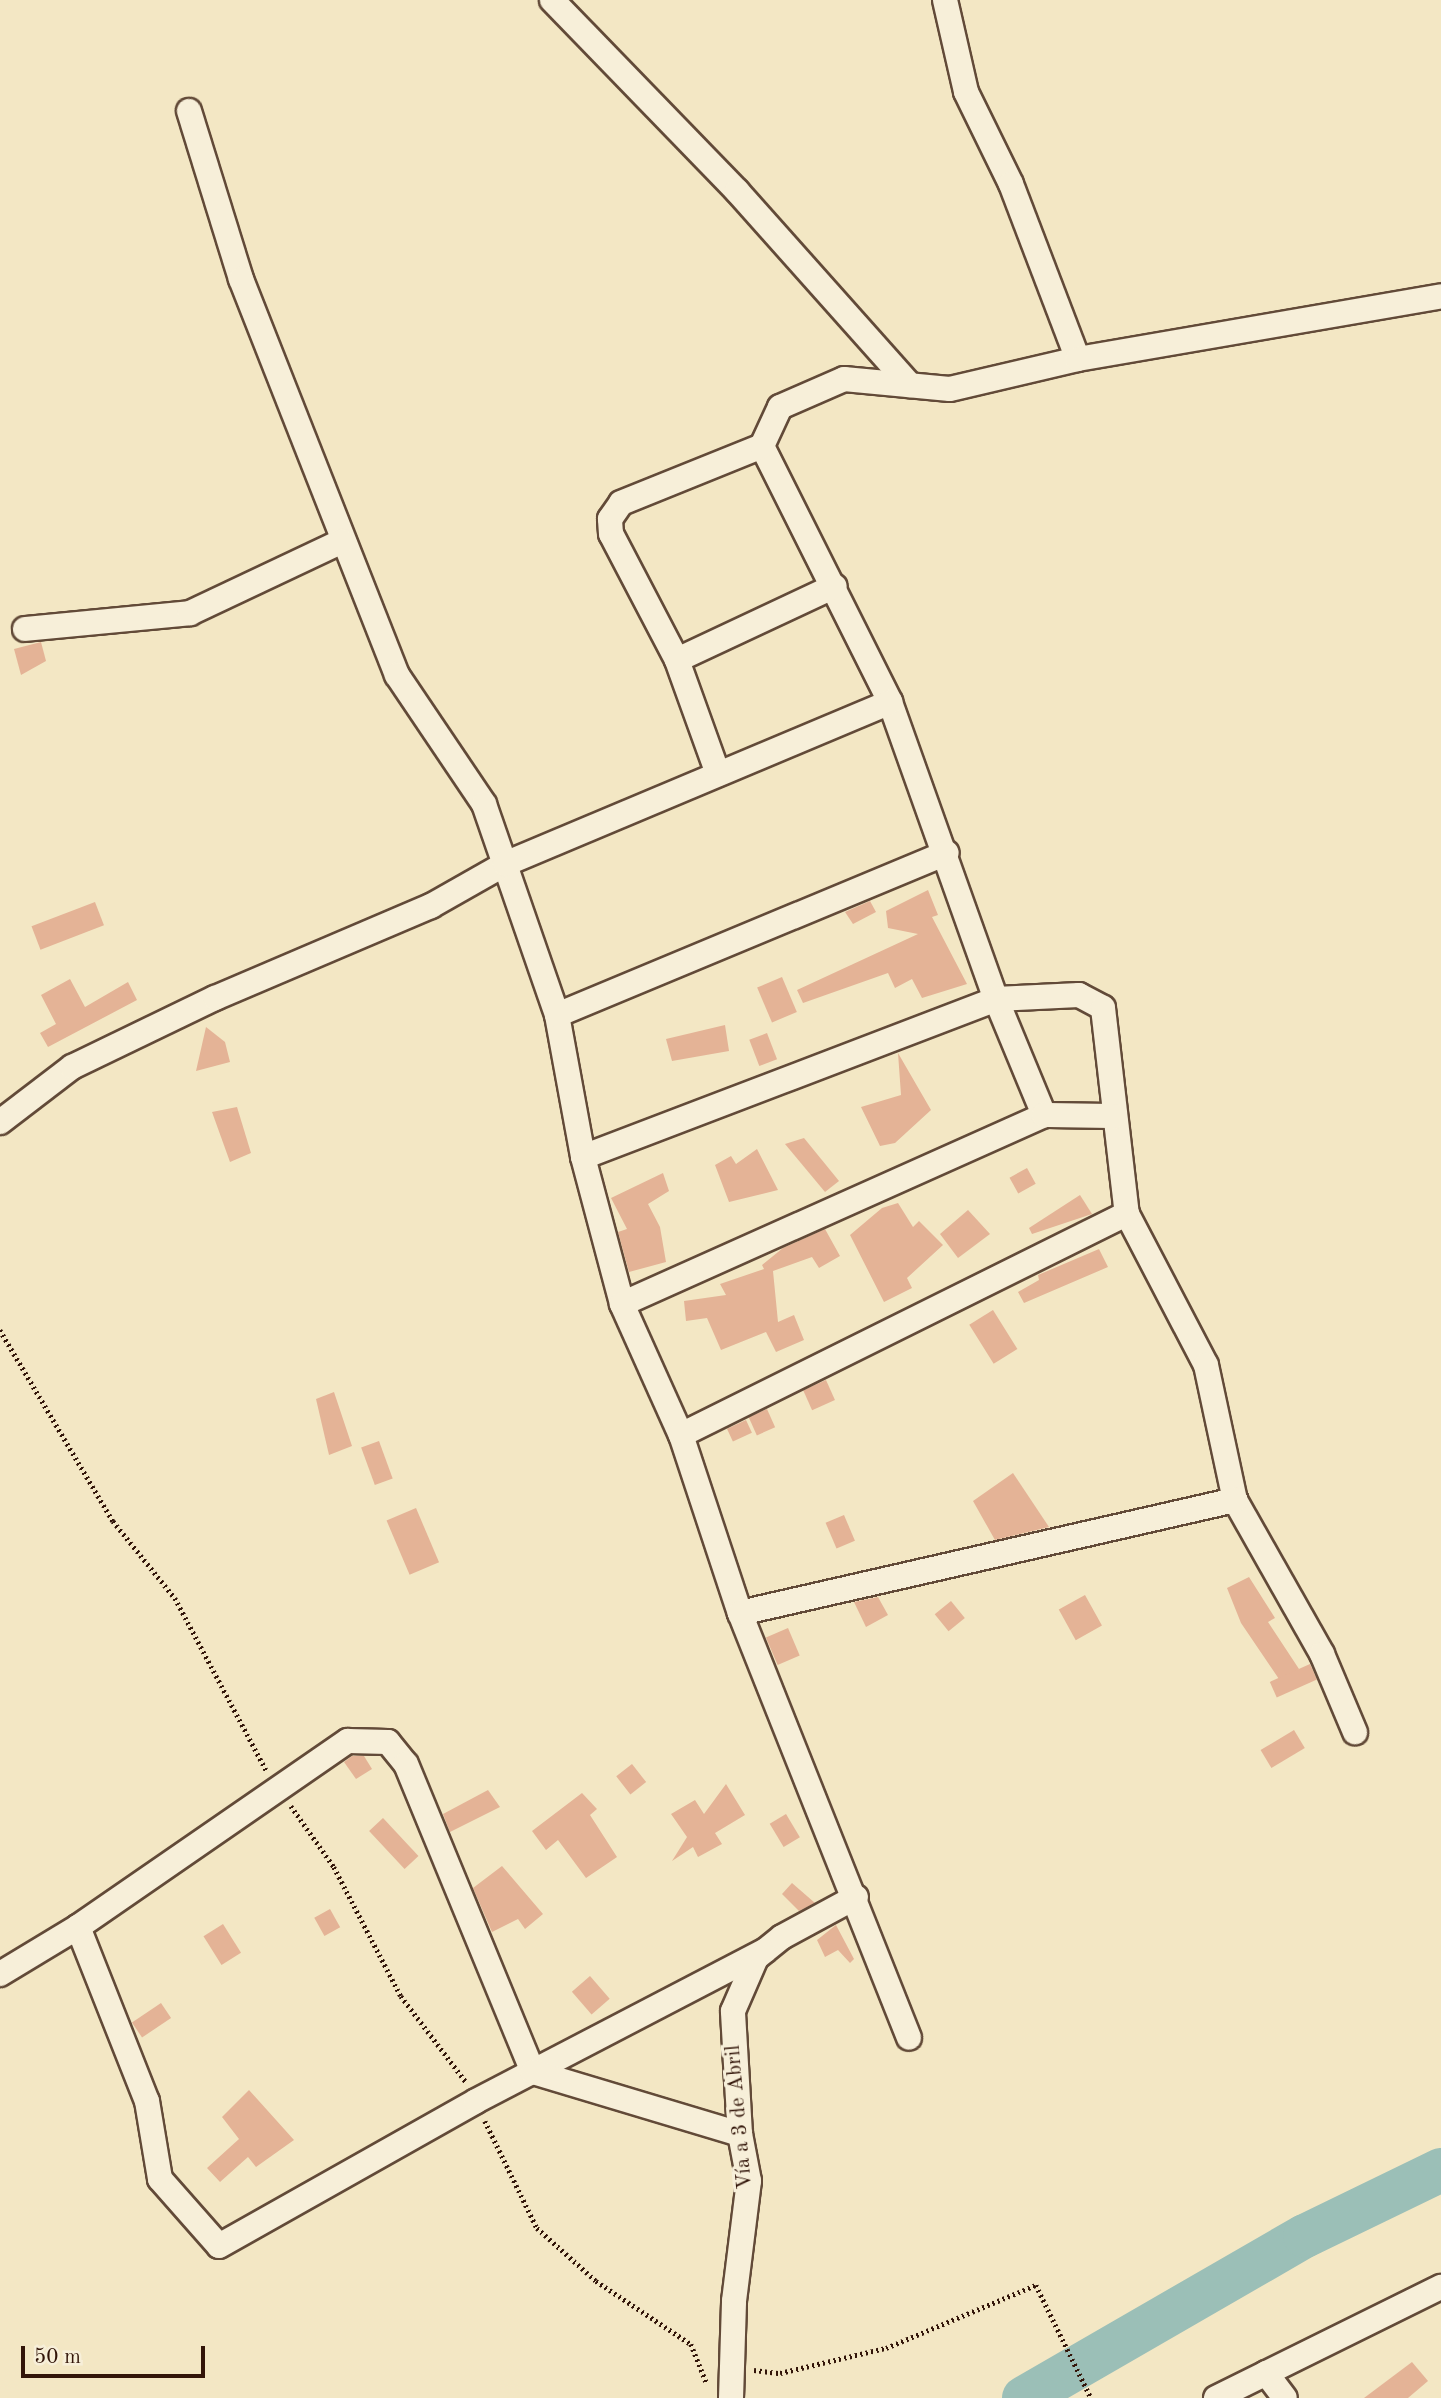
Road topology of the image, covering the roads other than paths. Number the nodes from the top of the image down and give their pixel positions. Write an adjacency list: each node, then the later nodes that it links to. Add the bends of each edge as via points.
1 (552, 0): 6 (street, via 746,200)
2 (944, 0): 5 (street, via 966,92 1011,184)
3 (190, 111): 8 (street, via 241,279)
4 (1441, 296): 5 (street)
5 (1078, 359): 6 (street, via 950,389)
6 (910, 385): 7 (street, via 844,379 780,407)
7 (762, 446): 9 (street); 11 (street, via 621,503 610,519 611,534)
8 (342, 541): 10 (street, via 190,613); 15 (street, via 397,675 484,804)
9 (835, 586): 11 (street); 12 (street)
10 (25, 629)
11 (677, 660): 13 (street)
12 (890, 702): 13 (street); 14 (street)
13 (718, 775): 15 (street)
14 (947, 853): 16 (street); 17 (street)
15 (505, 864): 17 (street); 20 (street, via 431,906 215,998 72,1068)
16 (996, 999): 18 (street); 19 (street, via 1079,995 1103,1008); 21 (street)
17 (557, 1016): 21 (street)
18 (1044, 1115): 19 (street); 23 (street)
19 (1115, 1116): 22 (street)
20 (0, 1122)
21 (583, 1157): 23 (street)
22 (1127, 1214): 24 (street); 25 (street, via 1206,1365)
23 (622, 1304): 24 (street)
24 (681, 1435): 26 (street)
25 (1235, 1500): 26 (street); 27 (street, via 1322,1654)
26 (740, 1613): 28 (street)
27 (1355, 1732)
28 (856, 1897): 30 (street, Vía a 3 de Abril); 32 (street)
29 (78, 1927): 31 (street); 33 (street, via 147,2101 160,2179 219,2246); 33 (street, via 348,1741 388,1742 406,1764)
30 (764, 1951): 33 (street); 34 (street, Vía a 3 de Abril, via 755,1958 733,2011)
31 (0, 1974)
32 (909, 2038)
33 (533, 2072): 34 (street)
34 (740, 2134): 37 (street, Vía a 3 de Abril, via 750,2181 734,2301)
35 (1441, 2287): 36 (street)
36 (1266, 2373): 38 (street); 39 (street)
37 (732, 2398)
38 (1216, 2398)
39 (1285, 2398)

